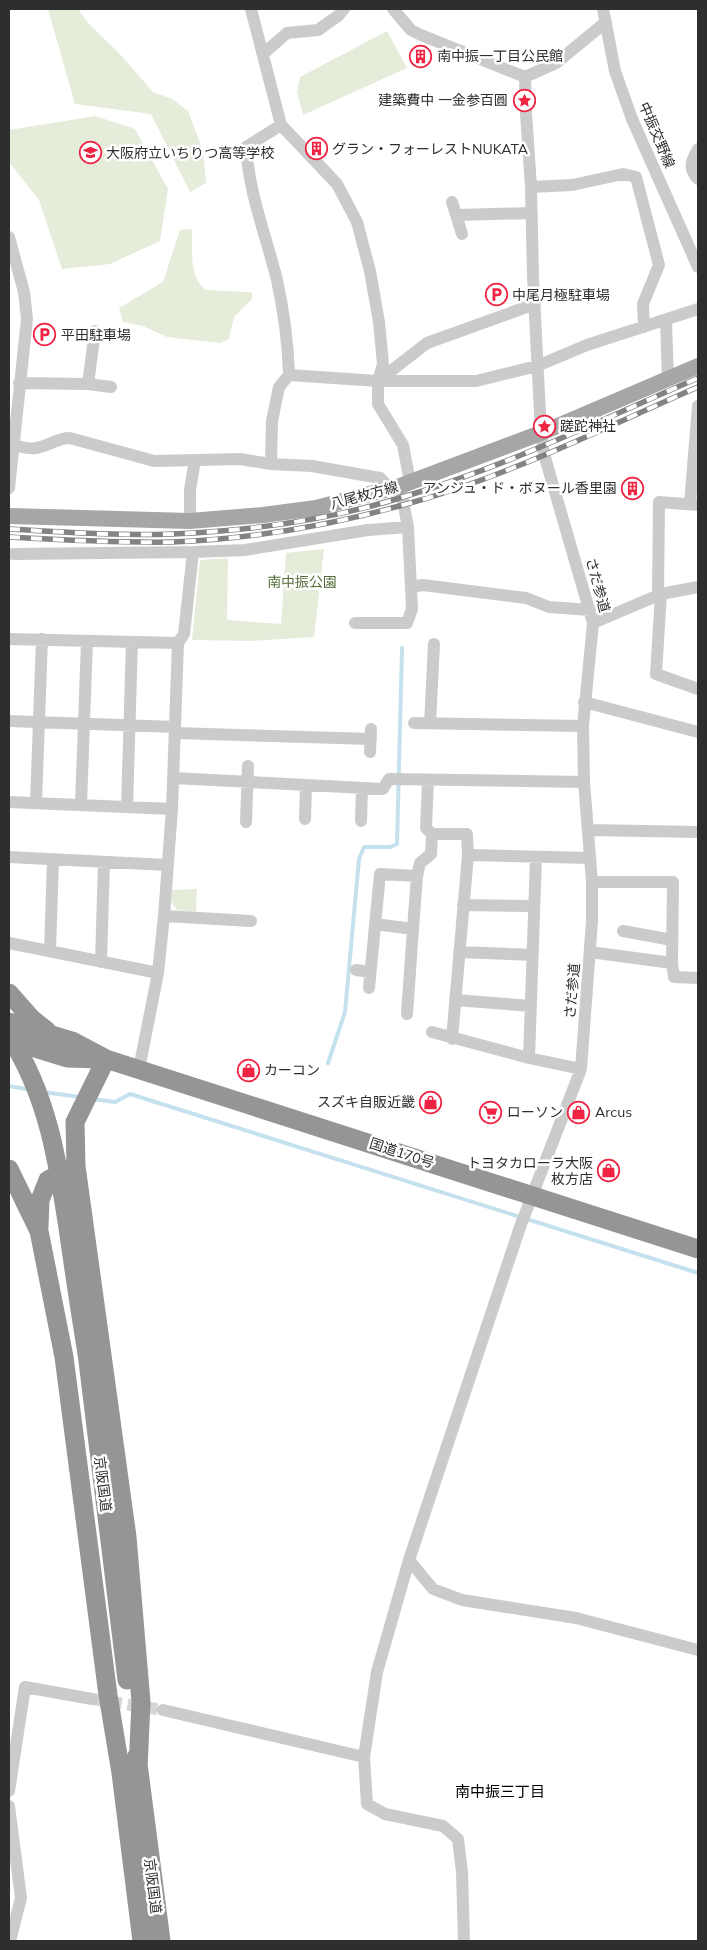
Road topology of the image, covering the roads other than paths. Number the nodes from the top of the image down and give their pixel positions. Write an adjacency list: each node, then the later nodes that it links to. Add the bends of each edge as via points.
1 (251, 9): 6 (street)
2 (344, 9): 6 (street, via 318,30 287,33)
3 (393, 9): 7 (street, via 411,30)
4 (603, 9): 5 (street, 中振交野線)
5 (606, 22): 7 (street, via 556,63); 10 (street, 中振交野線, via 615,70 632,119)
6 (263, 54): 8 (street)
7 (525, 77): 13 (street, さだ参道)
8 (281, 124): 27 (street, via 246,146 256,211 277,280 287,331); 29 (street, via 337,184 357,222 379,322 383,364)
9 (698, 149): 12 (street, via 691,164 692,173)
10 (656, 171): 11 (street); 19 (street, 中振交野線)
11 (636, 177): 13 (street, via 623,174 572,184); 23 (street, via 660,265 643,304)
12 (698, 180)
13 (531, 187): 15 (street, さだ参道)
14 (452, 202): 16 (street)
15 (532, 214): 16 (street); 20 (street, さだ参道)
16 (458, 215): 17 (street)
17 (462, 234)
18 (9, 237): 30 (street, via 24,292 27,319)
19 (698, 267)
20 (535, 304): 25 (street, さだ参道, via 534,323); 29 (street, via 428,343)
21 (698, 309): 22 (street)
22 (666, 320): 23 (street); 28 (street)
23 (644, 327): 25 (street)
24 (95, 330): 31 (street)
25 (542, 363): 29 (street, via 476,380); 34 (street, さだ参道)
26 (698, 366): 28 (main road, 八尾枚方線)
27 (289, 375): 29 (street); 38 (street, via 279,387 272,421)
28 (668, 380): 34 (main road, 八尾枚方線)
29 (378, 381): 39 (street, via 378,404 403,445)
30 (19, 383): 31 (street); 35 (street)
31 (88, 384): 32 (street)
32 (110, 387)
33 (698, 406): 36 (street)
34 (541, 434): 39 (main road, 八尾枚方線); 50 (street, さだ参道)
35 (12, 445): 37 (street, via 31,449 56,439 70,438 154,460); 40 (street)
36 (696, 455): 41 (street)
37 (195, 460): 38 (street, via 240,458); 43 (street, via 190,490)
38 (271, 464): 39 (street, via 312,466 380,478)
39 (400, 486): 43 (main road, 八尾枚方線, via 316,508); 44 (street)
40 (9, 488)
41 (694, 505): 49 (street, via 660,502)
42 (9, 516): 43 (main road, 八尾枚方線)
43 (190, 521)
44 (408, 527): 45 (street, via 368,530 245,550); 47 (street)
45 (193, 552): 46 (street); 57 (street, via 184,634)
46 (13, 554)
47 (411, 586): 50 (street, via 526,598 549,607); 51 (street, via 412,609 408,623)
48 (698, 587): 49 (street)
49 (660, 594): 52 (street); 59 (street, via 656,674)
50 (590, 610): 52 (street, さだ参道)
51 (355, 623)
52 (593, 623): 60 (street, さだ参道)
53 (9, 639): 54 (street)
54 (42, 639): 55 (street); 62 (street)
55 (88, 641): 56 (street); 65 (street)
56 (132, 642): 57 (street); 66 (street)
57 (178, 644): 68 (street)
58 (434, 644): 64 (street)
59 (698, 689)
60 (584, 702): 67 (street, さだ参道); 69 (street)
61 (9, 721): 62 (street)
62 (40, 722): 65 (street); 79 (street)
63 (414, 723): 64 (street)
64 (430, 723): 67 (street)
65 (85, 724): 66 (street); 80 (street)
66 (129, 725): 68 (street); 81 (street)
67 (583, 726): 75 (street, さだ参道)
68 (175, 730): 70 (street, via 244,730); 72 (street)
69 (698, 732)
70 (370, 740)
71 (248, 766): 74 (street)
72 (173, 778): 74 (street); 82 (street)
73 (428, 780): 75 (street); 77 (street, via 389,780 383,789); 88 (street, via 426,828)
74 (248, 782): 76 (street); 85 (street)
75 (584, 782): 86 (street, さだ参道)
76 (306, 785): 77 (street); 83 (street)
77 (362, 788): 84 (street)
78 (9, 802): 79 (street)
79 (36, 802): 80 (street)
80 (81, 804): 81 (street)
81 (126, 807): 82 (street)
82 (172, 809): 95 (street)
83 (305, 819)
84 (361, 821)
85 (246, 822)
86 (589, 830): 87 (street); 92 (street, さだ参道)
87 (698, 832)
88 (432, 834): 89 (street, via 467,834); 96 (street, via 431,854 420,863)
89 (468, 855): 91 (street); 98 (street)
90 (9, 857): 93 (street)
91 (536, 857): 92 (street); 99 (street)
92 (590, 858): 97 (street, さだ参道)
93 (53, 860): 94 (street); 107 (street)
94 (104, 862): 95 (street); 111 (street)
95 (167, 866): 100 (street)
96 (417, 876): 102 (street, via 380,874); 103 (street)
97 (592, 882): 105 (street, via 673,882); 109 (street, さだ参道)
98 (463, 905): 99 (street); 108 (street)
99 (534, 906): 110 (street)
100 (164, 916): 101 (street); 115 (street)
101 (251, 921)
102 (375, 924): 103 (street); 114 (street)
103 (413, 929): 121 (street)
104 (623, 931): 105 (street)
105 (672, 940): 112 (street)
106 (9, 943): 107 (street)
107 (50, 951): 111 (street)
108 (459, 952): 110 (street); 119 (street)
109 (590, 952): 112 (street); 131 (street, さだ参道)
110 (533, 955): 120 (street)
111 (101, 962): 115 (street)
112 (672, 963): 116 (street, via 674,977)
113 (356, 970): 114 (street)
114 (370, 972): 117 (street)
115 (158, 973): 130 (street)
116 (698, 978)
117 (369, 988)
118 (9, 993): 124 (highway, via 32,1019)
119 (455, 1000): 120 (street); 126 (street)
120 (531, 1006): 128 (street)
121 (407, 1014)
122 (9, 1022): 124 (highway, 国道170号)
123 (432, 1032): 126 (street)
124 (52, 1035): 129 (highway, 国道170号, via 72,1041)
125 (9, 1036): 144 (highway, 京阪国道, bridge, via 43,1106 58,1166 87,1353)
126 (452, 1039): 128 (street)
127 (9, 1040): 129 (highway, 国道170号, via 67,1058)
128 (529, 1058): 131 (street)
129 (106, 1059): 130 (highway, 国道170号); 132 (highway, via 75,1122)
130 (139, 1069): 134 (highway, 国道170号)
131 (581, 1069): 134 (street, さだ参道)
132 (76, 1166): 135 (highway, via 48,1180 40,1200); 140 (highway, via 127,1537)
133 (9, 1169): 135 (highway, 京阪国道)
134 (531, 1195): 136 (highway, 国道170号); 137 (street, さだ参道)
135 (39, 1231): 139 (highway, 京阪国道, via 64,1357)
136 (698, 1249)
137 (410, 1560): 138 (street, via 434,1589 462,1600 576,1618); 143 (street, さだ参道, via 377,1672)
138 (698, 1650)
139 (100, 1697): 145 (street, via 29,1680 25,1686); 148 (highway, 京阪国道, via 121,1773)
140 (141, 1702): 142 (street, via 231,1718); 144 (highway)
141 (164, 1710): 142 (street)
142 (241, 1726): 143 (street)
143 (364, 1757): 150 (street, さだ参道, via 367,1804 385,1814 443,1826 458,1839)
144 (138, 1769): 149 (highway, 京阪国道)
145 (9, 1790)
146 (9, 1806): 147 (street, via 21,1898)
147 (10, 1941)
148 (142, 1941)
149 (161, 1941)
150 (464, 1941)

